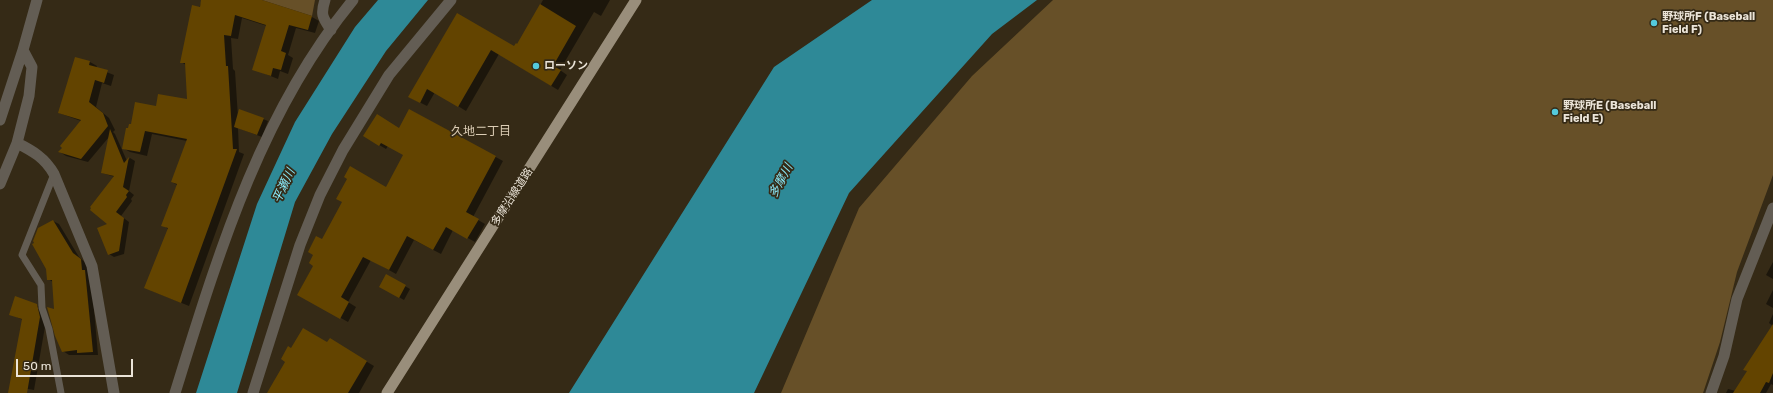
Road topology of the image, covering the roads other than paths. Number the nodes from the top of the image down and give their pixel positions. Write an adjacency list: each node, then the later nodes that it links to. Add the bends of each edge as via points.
1 (37, 0): 7 (street)
2 (325, 0): 6 (street, via 321,11)
3 (353, 0): 6 (street)
4 (452, 0): 16 (street, via 389,75 343,150 300,245)
5 (636, 0): 17 (main road, 多摩沿線道路)
6 (331, 30): 15 (street, via 290,92 264,142 235,210)
7 (23, 50): 8 (street); 9 (street, via 32,68 29,96)
8 (0, 120)
9 (17, 143): 10 (street, via 38,154); 11 (street)
10 (54, 174): 13 (lane, via 22,255 41,285 42,308 49,329); 14 (street, via 92,266)
11 (0, 184)
12 (1773, 208): 18 (street, via 1737,299 1724,356)
13 (61, 393)
14 (114, 393)
15 (175, 393)
16 (253, 393)
17 (387, 393)
18 (1711, 393)

